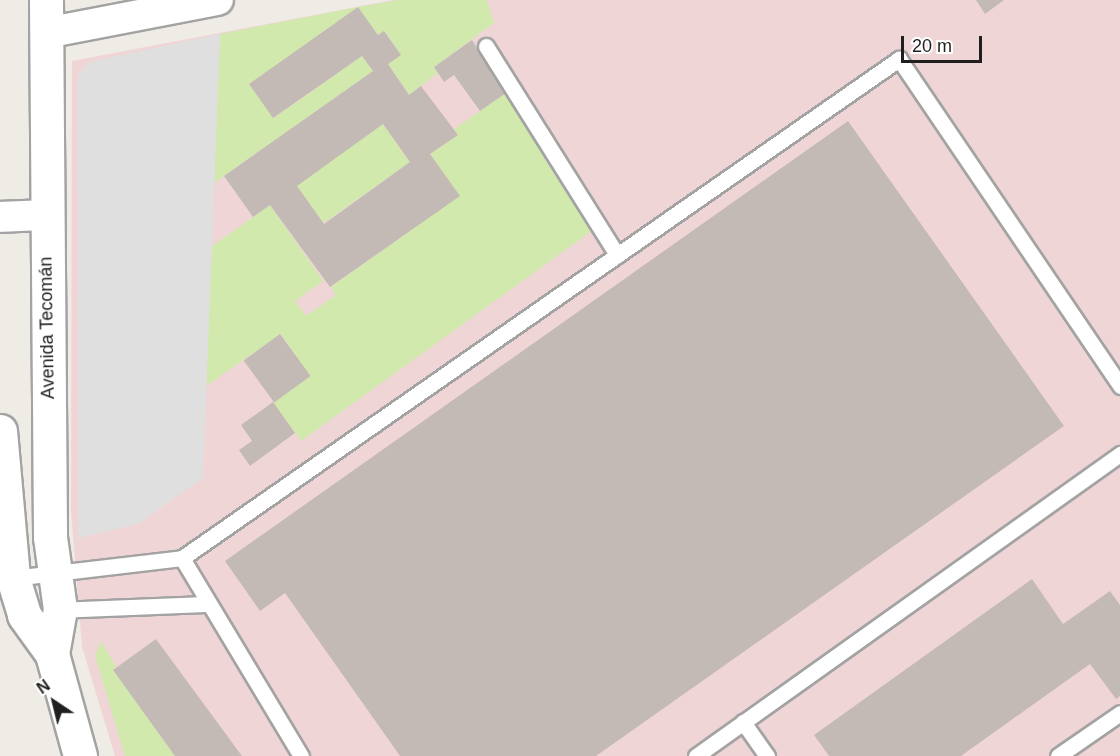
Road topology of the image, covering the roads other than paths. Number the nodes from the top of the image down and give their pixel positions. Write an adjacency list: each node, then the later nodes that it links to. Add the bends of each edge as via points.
1 (46, 0): 3 (street, Avenida Tecomán)
2 (218, 0): 3 (street)
3 (46, 33): 5 (street, Avenida Tecomán)
4 (486, 46): 7 (lane)
5 (45, 215): 6 (street); 12 (street, Avenida Tecomán, via 50,537)
6 (0, 218)
7 (617, 255): 8 (lane, via 899,59); 11 (lane)
8 (1120, 386)
9 (0, 431): 13 (street, Avenida Tecomán)
10 (1120, 454): 19 (lane)
11 (182, 558): 12 (lane); 14 (lane)
12 (54, 574): 13 (lane); 15 (street, Avenida Tecomán)
13 (13, 579): 16 (street, Avenida Tecomán)
14 (206, 604): 15 (lane); 21 (lane)
15 (60, 609): 16 (lane); 17 (street, Avenida Tecomán)
16 (24, 615): 17 (street, Avenida Tecomán)
17 (52, 654): 20 (street, Avenida Tecomán)
18 (1120, 713): 24 (lane)
19 (743, 722): 22 (lane); 23 (lane)
20 (80, 756)
21 (301, 756)
22 (696, 756)
23 (767, 756)
24 (1058, 756)

